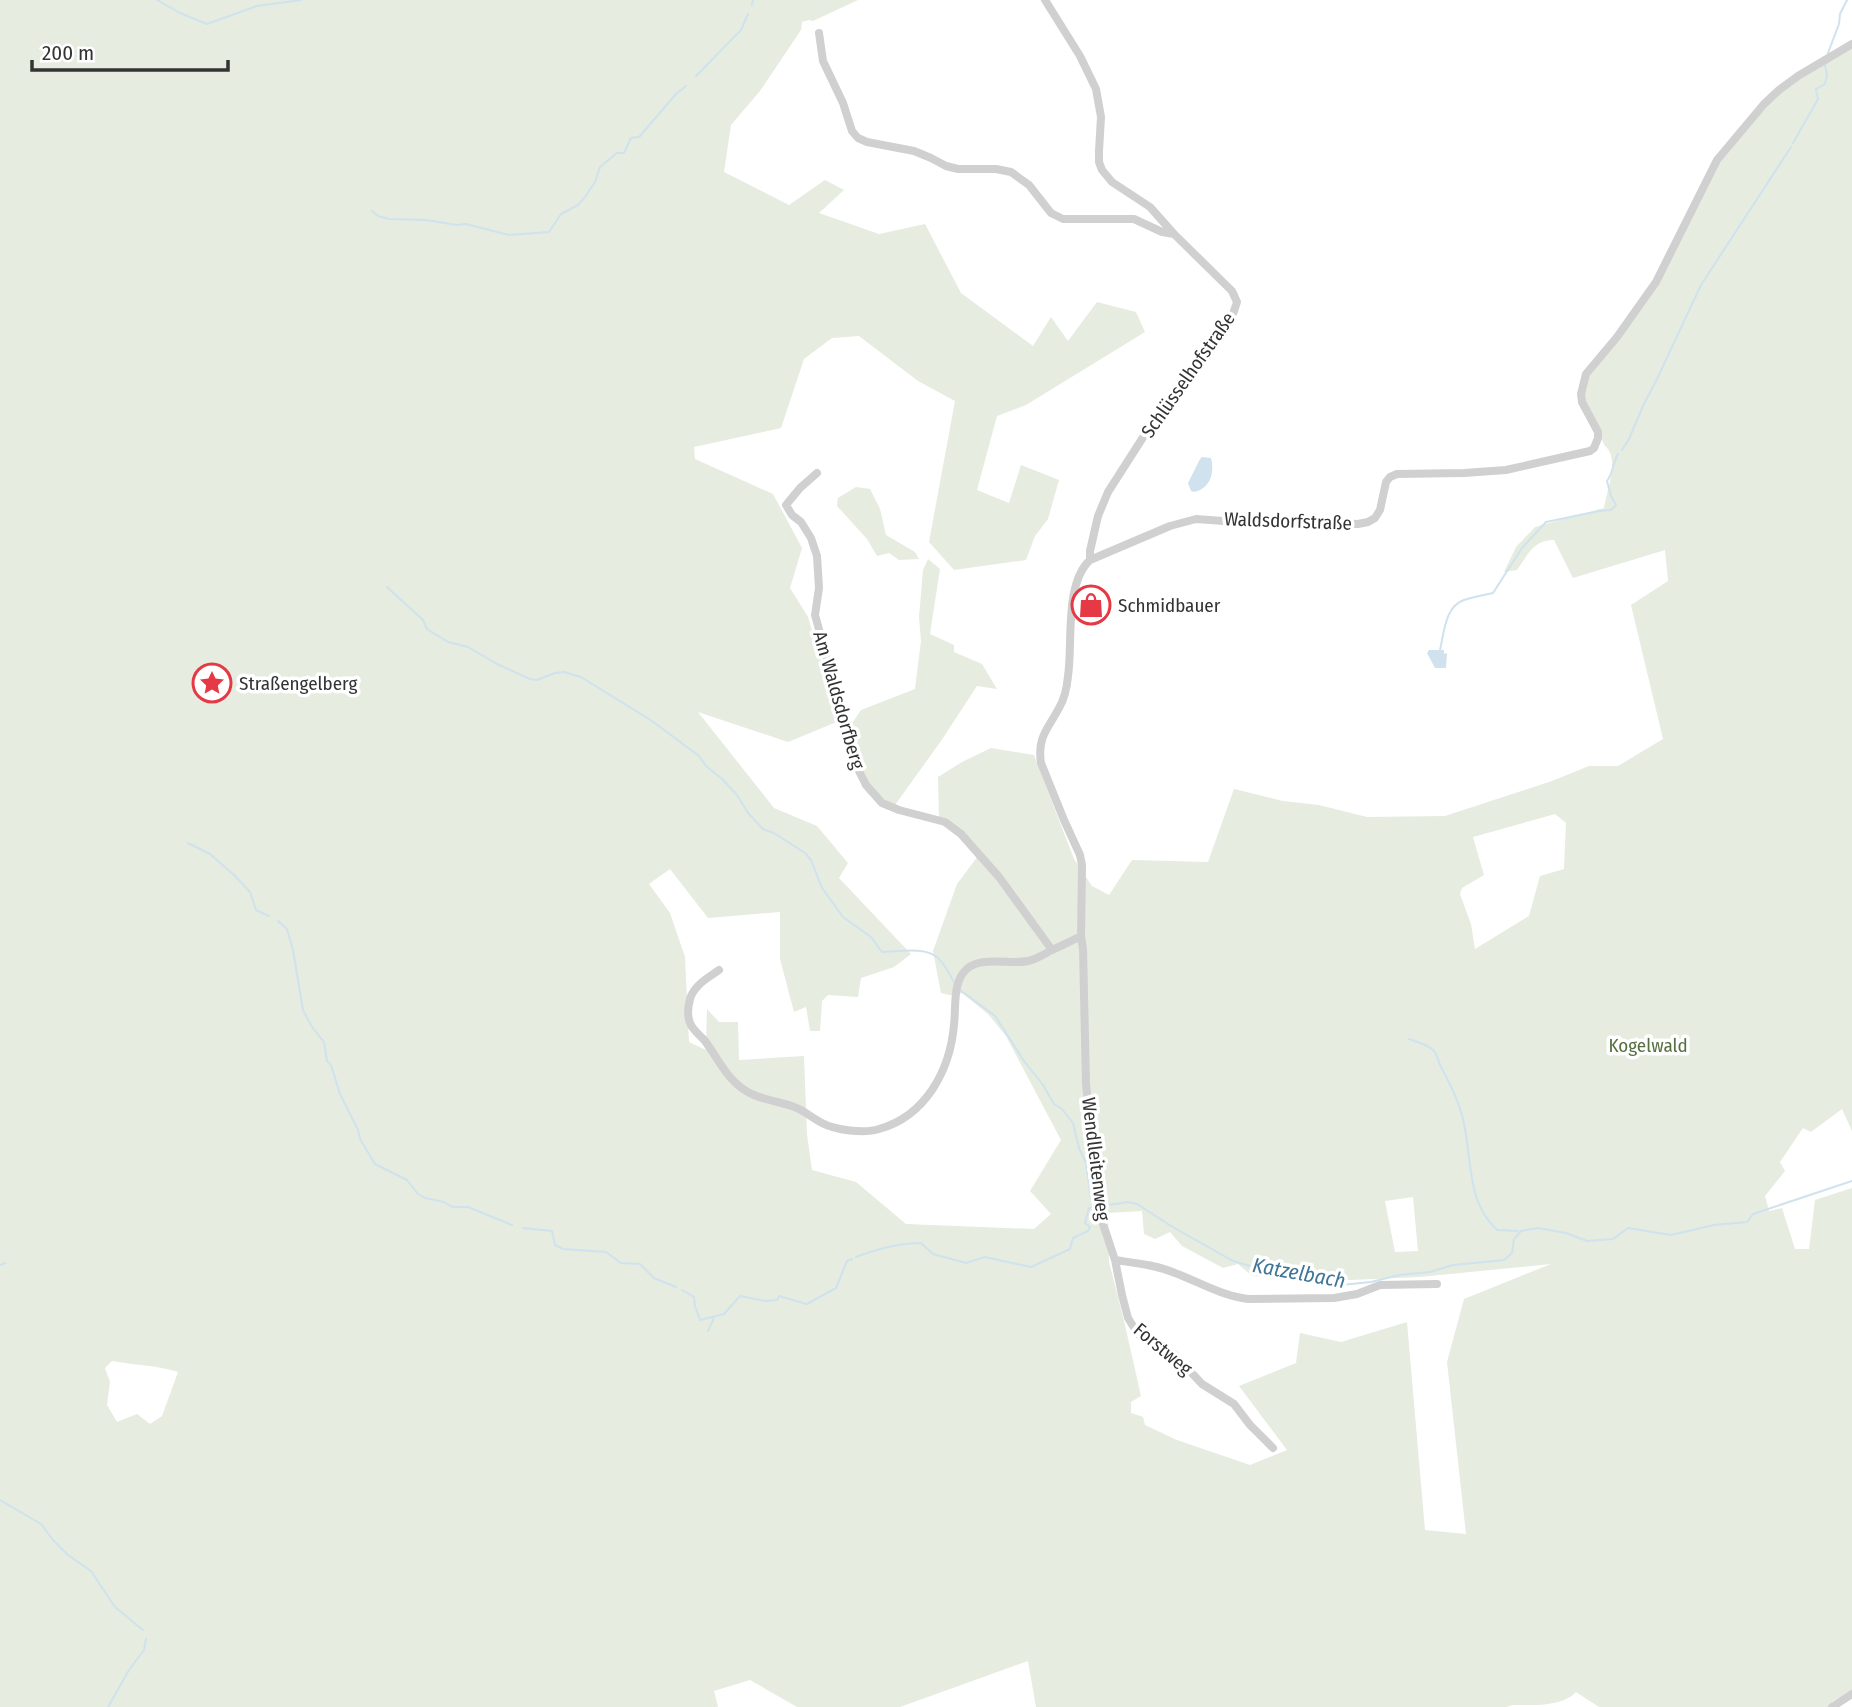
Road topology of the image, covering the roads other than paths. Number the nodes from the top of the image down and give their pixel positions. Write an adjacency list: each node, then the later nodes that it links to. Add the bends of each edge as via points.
1 (1045, 0): 4 (street, Schlüsselhofstraße, via 1096,89 1102,170 1112,182 1150,206)
2 (819, 33): 4 (street, via 823,61 858,138 914,151 958,169 1011,172 1029,185 1051,213 1063,219 1134,219)
3 (1852, 44): 6 (street, Waldsdorfstraße, via 1779,90 1717,160 1656,282 1586,374 1582,402 1598,432 1590,451 1506,470 1397,474 1386,482 1380,510 1368,522 1196,519)
4 (1174, 234): 6 (street, Schlüsselhofstraße, via 1232,291 1237,307 1165,403 1108,492 1098,516)
5 (817, 473): 8 (street, Am Waldsdorfberg, via 786,505 811,538 817,556 819,588 814,615 855,763 882,803 945,822 961,834)
6 (1090, 560): 7 (street, via 1075,589 1065,695 1043,735 1040,755 1080,855)
7 (1081, 936): 8 (street); 10 (street, Wendlleitenweg, via 1086,1084 1099,1206)
8 (1052, 950): 9 (street, via 1027,961 979,963 963,971 947,1062 933,1090 890,1126 862,1132 824,1125 799,1109 754,1096 721,1067 691,1026 688,1012 696,986)
9 (719, 970)
10 (1115, 1260): 11 (street, via 1172,1271 1248,1299 1334,1298 1380,1285); 12 (street, Forstweg, via 1128,1318 1138,1334 1174,1354 1202,1384 1234,1404)
11 (1437, 1284)
12 (1273, 1448)
13 (1852, 1694): 14 (street)
14 (1832, 1707)

